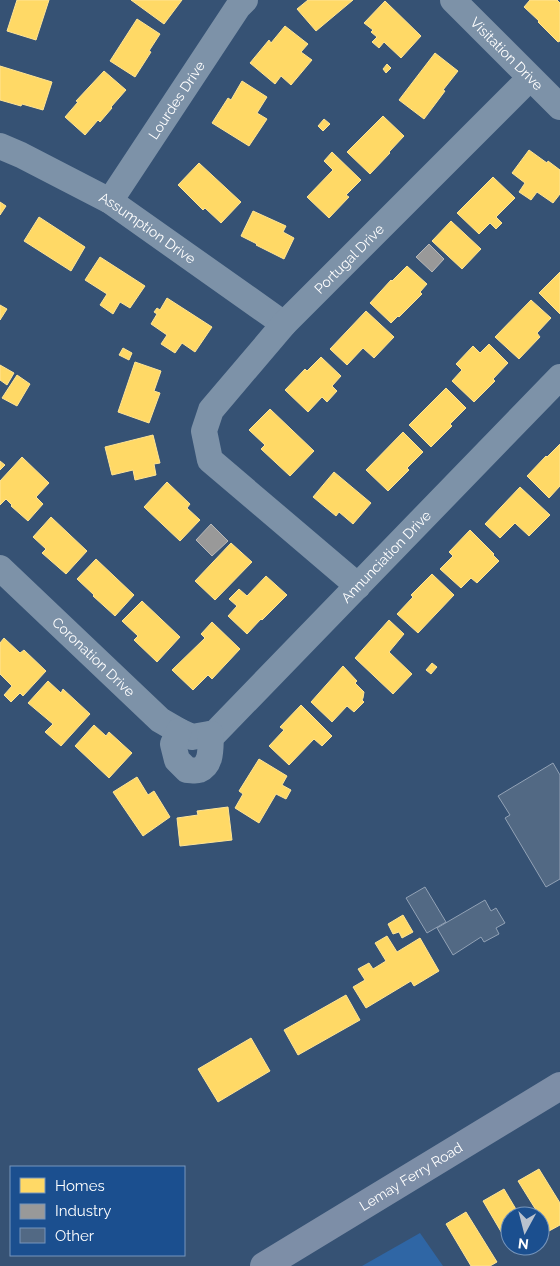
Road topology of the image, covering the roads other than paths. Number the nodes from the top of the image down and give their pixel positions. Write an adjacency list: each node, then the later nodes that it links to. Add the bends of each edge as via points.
1 (245, 0): 6 (street, Lourdes Drive)
2 (453, 0): 3 (street, Visitation Drive)
3 (530, 78): 4 (street, Visitation Drive); 7 (street, Portugal Drive)
4 (560, 107)
5 (0, 146): 6 (street, Assumption Drive)
6 (110, 201): 7 (street, Assumption Drive)
7 (284, 324): 10 (street, Portugal Drive, via 211,410 204,431 210,460)
8 (560, 377): 10 (street, Annunciation Drive)
9 (0, 568): 11 (street, Coronation Drive, via 160,720)
10 (358, 586): 11 (street, Annunciation Drive, via 215,733)
11 (194, 734)
12 (560, 1086): 13 (main road, Lemay Ferry Road)
13 (264, 1266)

